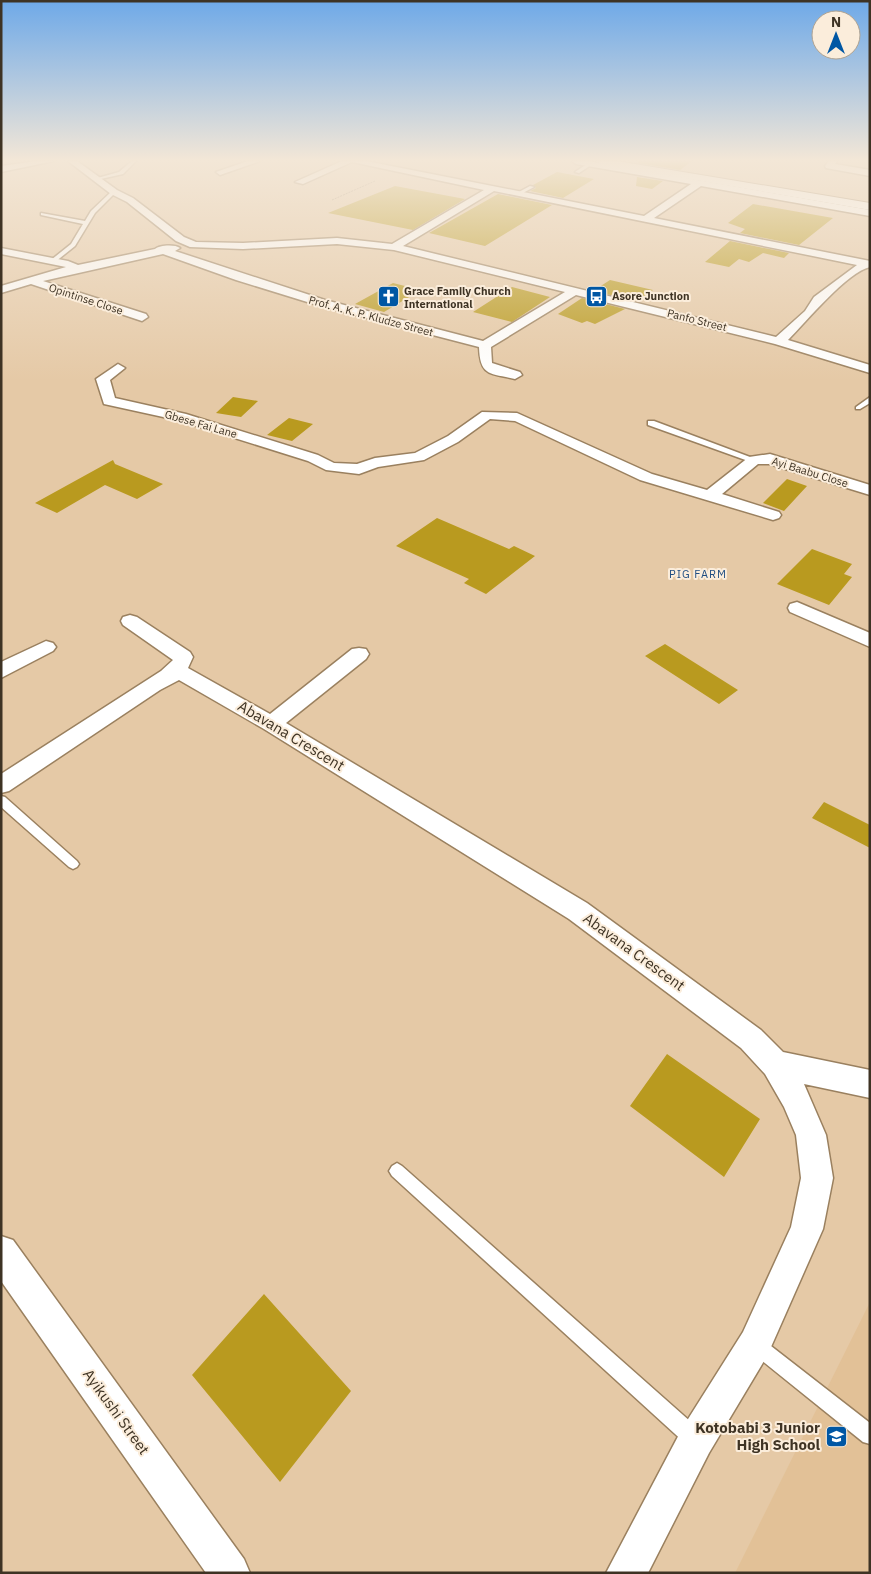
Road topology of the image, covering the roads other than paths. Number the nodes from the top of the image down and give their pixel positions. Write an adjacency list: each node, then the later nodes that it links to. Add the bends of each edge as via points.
1 (78, 234): 9 (lane, via 73,244)
2 (174, 234): 5 (street, Panfo Street)
3 (415, 234): 6 (street)
4 (722, 234): 10 (street)
5 (194, 245): 6 (street, Panfo Street, via 337,241); 7 (street)
6 (394, 247): 14 (street, Panfo Street)
7 (160, 249): 11 (street); 17 (street, Prof. A. K. P. Kludze Street, via 214,270 326,305)
8 (1, 251): 9 (street)
9 (53, 261): 11 (street)
10 (868, 264): 16 (street, via 818,299 809,313)
11 (77, 268): 12 (street)
12 (29, 280): 13 (street); 15 (street, Opintinse Close)
13 (1, 290)
14 (575, 291): 16 (street, Panfo Street); 17 (street)
15 (142, 318)
16 (779, 341): 19 (street, Panfo Street)
17 (485, 344): 20 (street, via 486,364)
18 (118, 368): 26 (street, Gbese Fai Lane, via 103,379 109,401 181,417 331,466 359,469 375,463 419,457 453,439 487,415 500,414 529,422 646,477)
19 (870, 369)
20 (515, 375)
21 (870, 399): 22 (lane)
22 (858, 408)
23 (651, 423): 24 (lane)
24 (754, 460): 25 (street, Ayi Baabu Close, via 770,460); 26 (street, Ayi Baabu Close)
25 (870, 490)
26 (710, 496): 27 (street)
27 (773, 515)
28 (797, 608): 30 (street)
29 (130, 620): 34 (street, via 183,657)
30 (870, 641)
31 (46, 647): 33 (street)
32 (359, 654): 35 (street)
33 (1, 671)
34 (168, 676): 35 (street, Abavana Crescent, via 182,674 190,677); 36 (street)
35 (271, 724): 39 (street, Abavana Crescent, via 578,911 751,1039)
36 (1, 785)
37 (1, 800): 38 (lane)
38 (73, 864)
39 (775, 1064): 40 (street); 43 (street, Abavana Crescent, via 795,1097 811,1135 817,1178 807,1229)
40 (870, 1084)
41 (397, 1171): 45 (lane)
42 (1, 1252): 46 (street, Ayikushi Street)
43 (755, 1344): 44 (lane); 45 (street, Abavana Crescent)
44 (870, 1435)
45 (696, 1440): 47 (street, Abavana Crescent)
46 (230, 1573)
47 (626, 1573)

